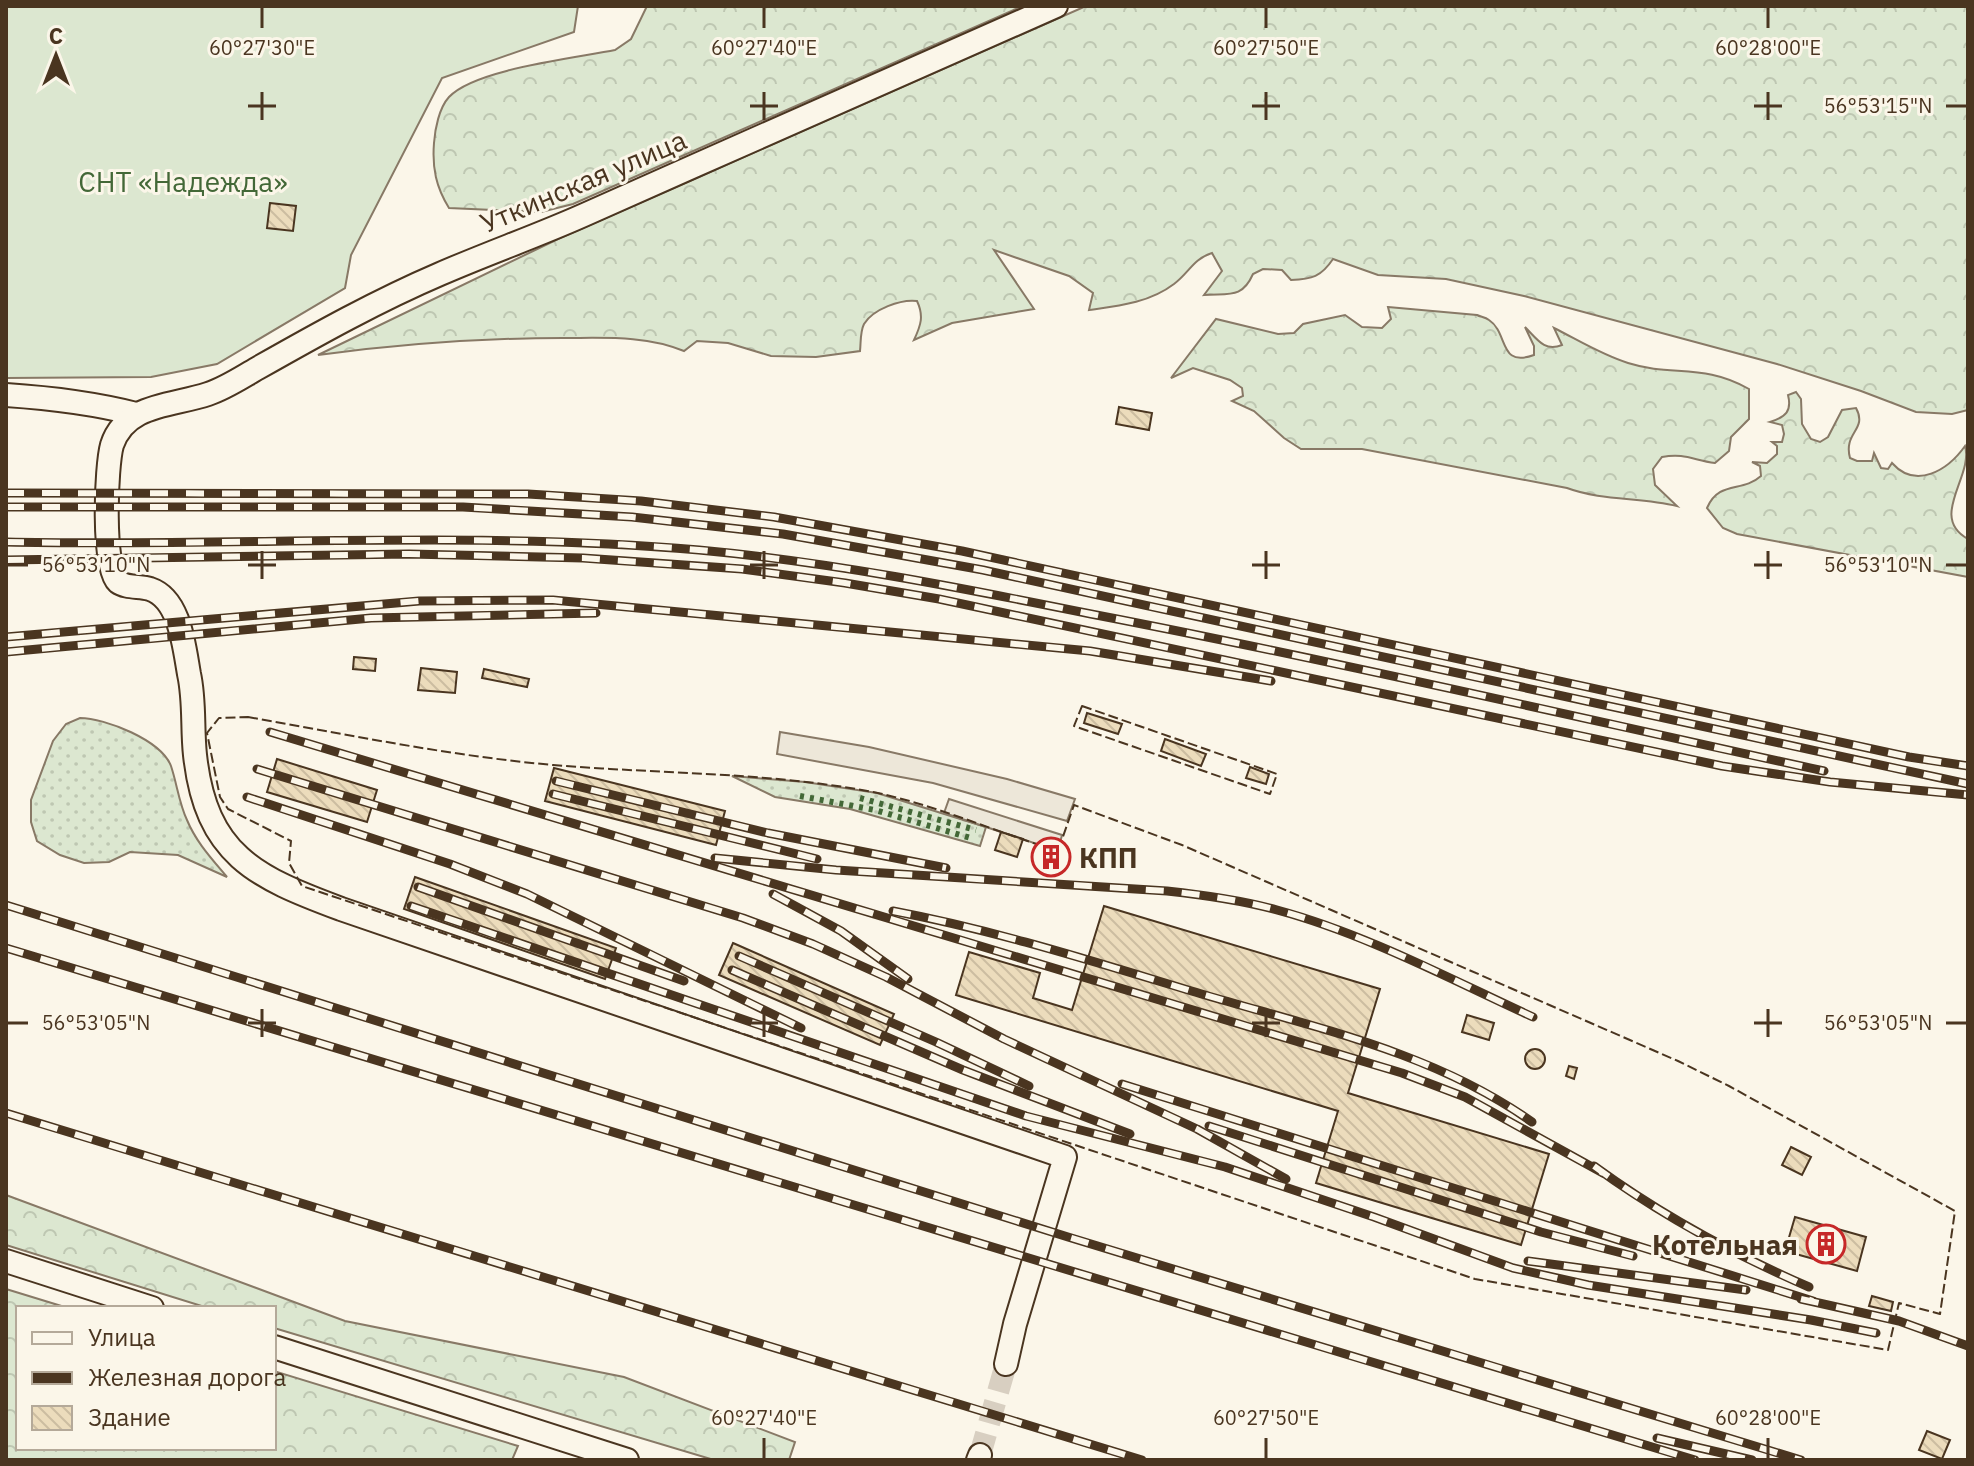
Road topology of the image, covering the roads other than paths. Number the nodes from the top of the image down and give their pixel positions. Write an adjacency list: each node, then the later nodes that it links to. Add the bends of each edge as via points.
1 (1056, 6): 3 (street, Уткинская улица, via 381,301 210,394)
2 (6, 395): 3 (street, via 99,404)
3 (136, 414): 7 (street, via 121,426 108,471 106,525 112,573 119,582 160,594 173,609 194,700 202,795 238,857 268,879 341,909 1065,1157)
4 (6, 1261): 5 (street)
5 (146, 1306)
6 (276, 1348): 8 (street)
7 (1006, 1364)
8 (627, 1460)

